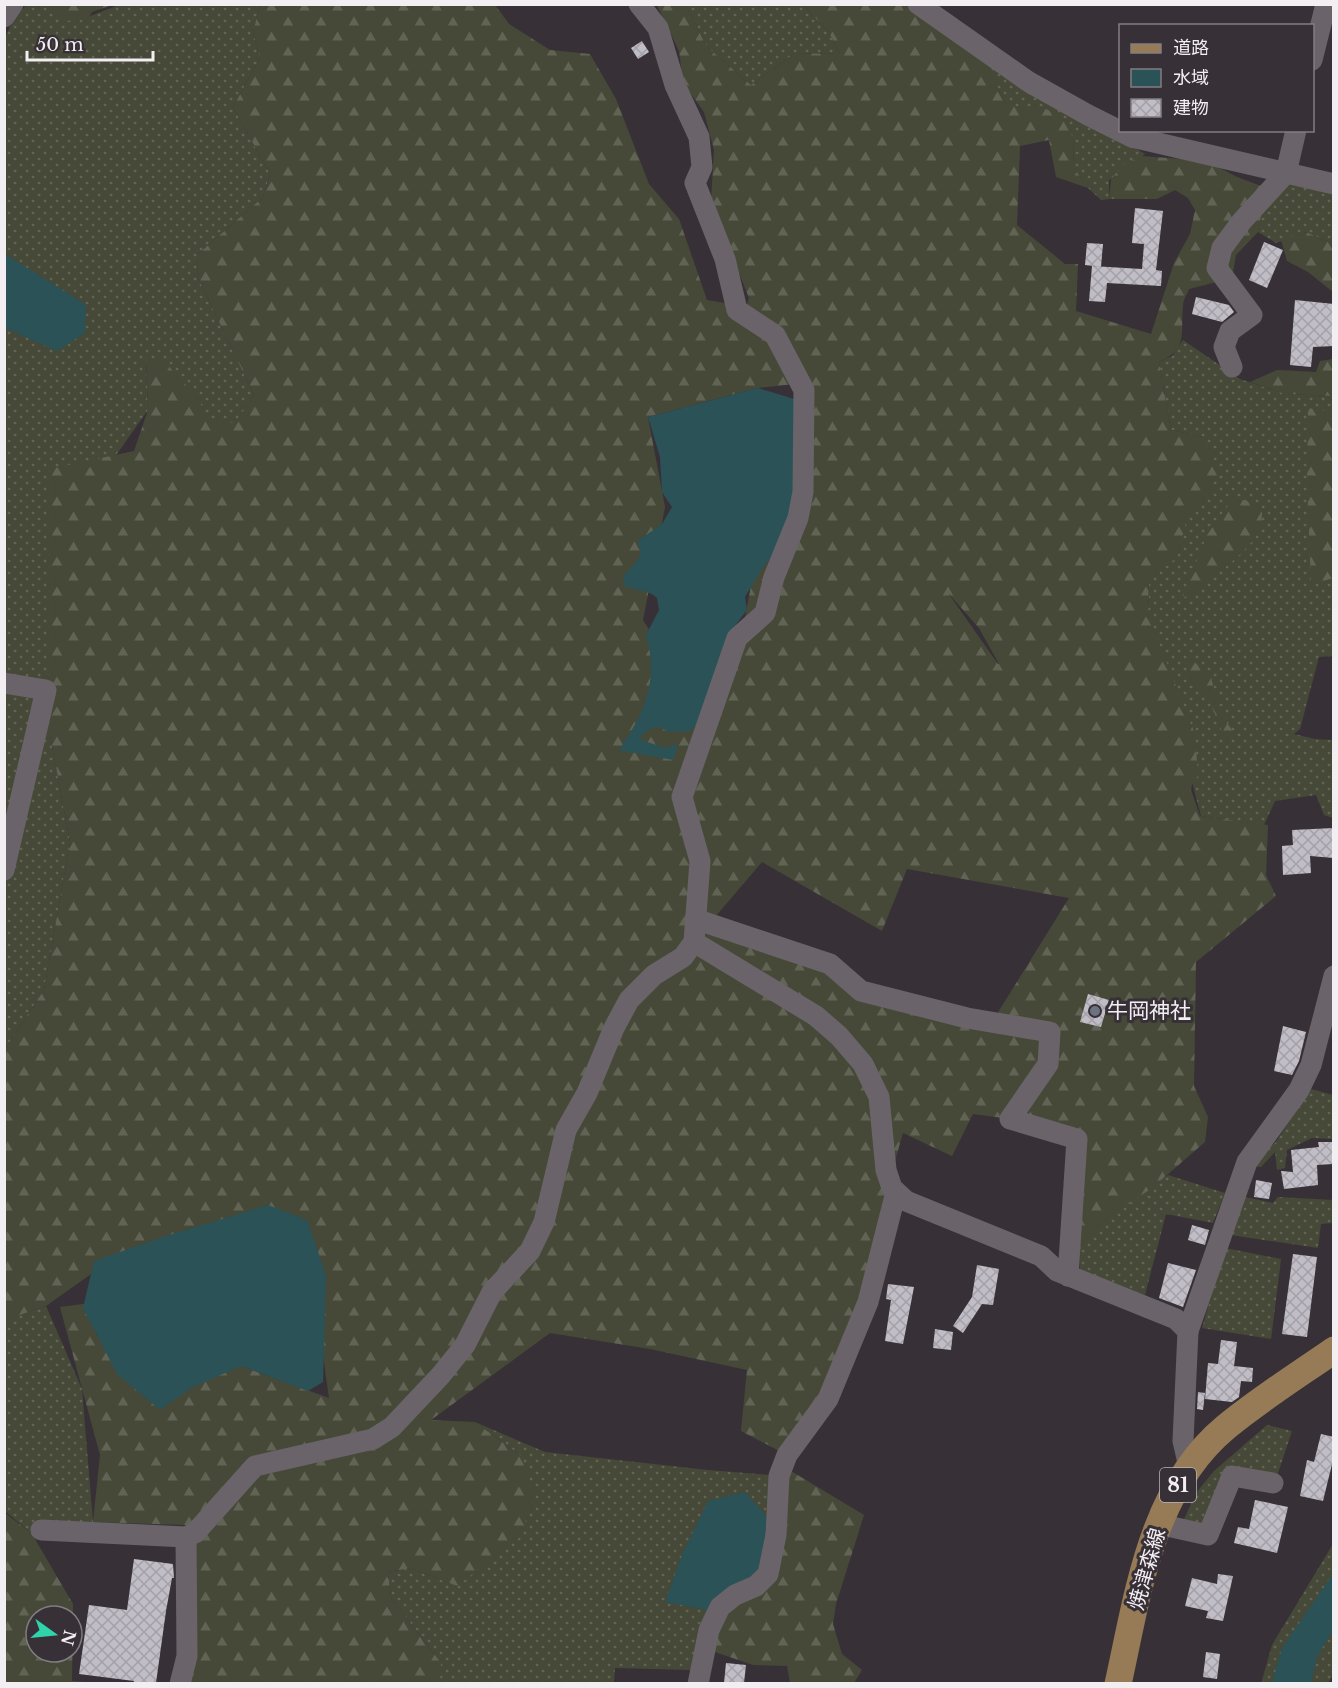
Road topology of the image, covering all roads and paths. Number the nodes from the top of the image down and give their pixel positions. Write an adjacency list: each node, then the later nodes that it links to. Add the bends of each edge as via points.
1 (13, 4): 5 (street)
2 (639, 4): 15 (street, via 658,28 675,85 699,137 702,167 695,183 724,259 737,310 775,335 804,390 803,492 798,518 774,577 765,613 737,638 682,797 700,861)
3 (918, 4): 7 (street, via 1029,82)
4 (1326, 4): 6 (street)
5 (4, 17)
6 (1314, 52)
7 (1119, 130)
8 (1122, 132): 10 (street)
9 (1296, 132): 10 (street)
10 (1286, 173): 11 (street); 12 (street, via 1222,248 1217,268 1252,315 1230,331 1224,347)
11 (1334, 184)
12 (1232, 367)
13 (4, 683): 14 (street, via 46,690)
14 (4, 870)
15 (695, 919): 16 (street); 20 (street, via 830,964 861,991 967,1018 1050,1032 1048,1064 1010,1119 1077,1139)
16 (694, 942): 19 (street, via 816,1016 863,1064 879,1097 886,1170); 27 (street, via 683,957 654,975 629,1000 566,1130 540,1232 530,1251 492,1292 465,1345 441,1375 392,1427 373,1439 255,1466 195,1533)
17 (1334, 976): 18 (street)
18 (1330, 1005): 21 (street, via 1299,1090 1247,1162)
19 (896, 1192): 20 (street, via 906,1201 1041,1256); 29 (street, via 868,1302 828,1399 787,1455 779,1476 776,1535 768,1574 756,1586 720,1607 709,1630)
20 (1068, 1276): 21 (street, via 1176,1319)
21 (1188, 1331): 23 (street, via 1183,1441)
22 (1334, 1350): 23 (main road, 焼津森線 / 81, via 1224,1428)
23 (1189, 1467): 25 (main road, 焼津森線 / 81)
24 (1273, 1483): 25 (street, via 1233,1476 1208,1535)
25 (1158, 1524): 30 (main road, 焼津森線 / 81, via 1141,1579)
26 (41, 1530): 27 (street)
27 (186, 1537): 28 (street, via 187,1656)
28 (180, 1683)
29 (698, 1683)
30 (1119, 1683)

